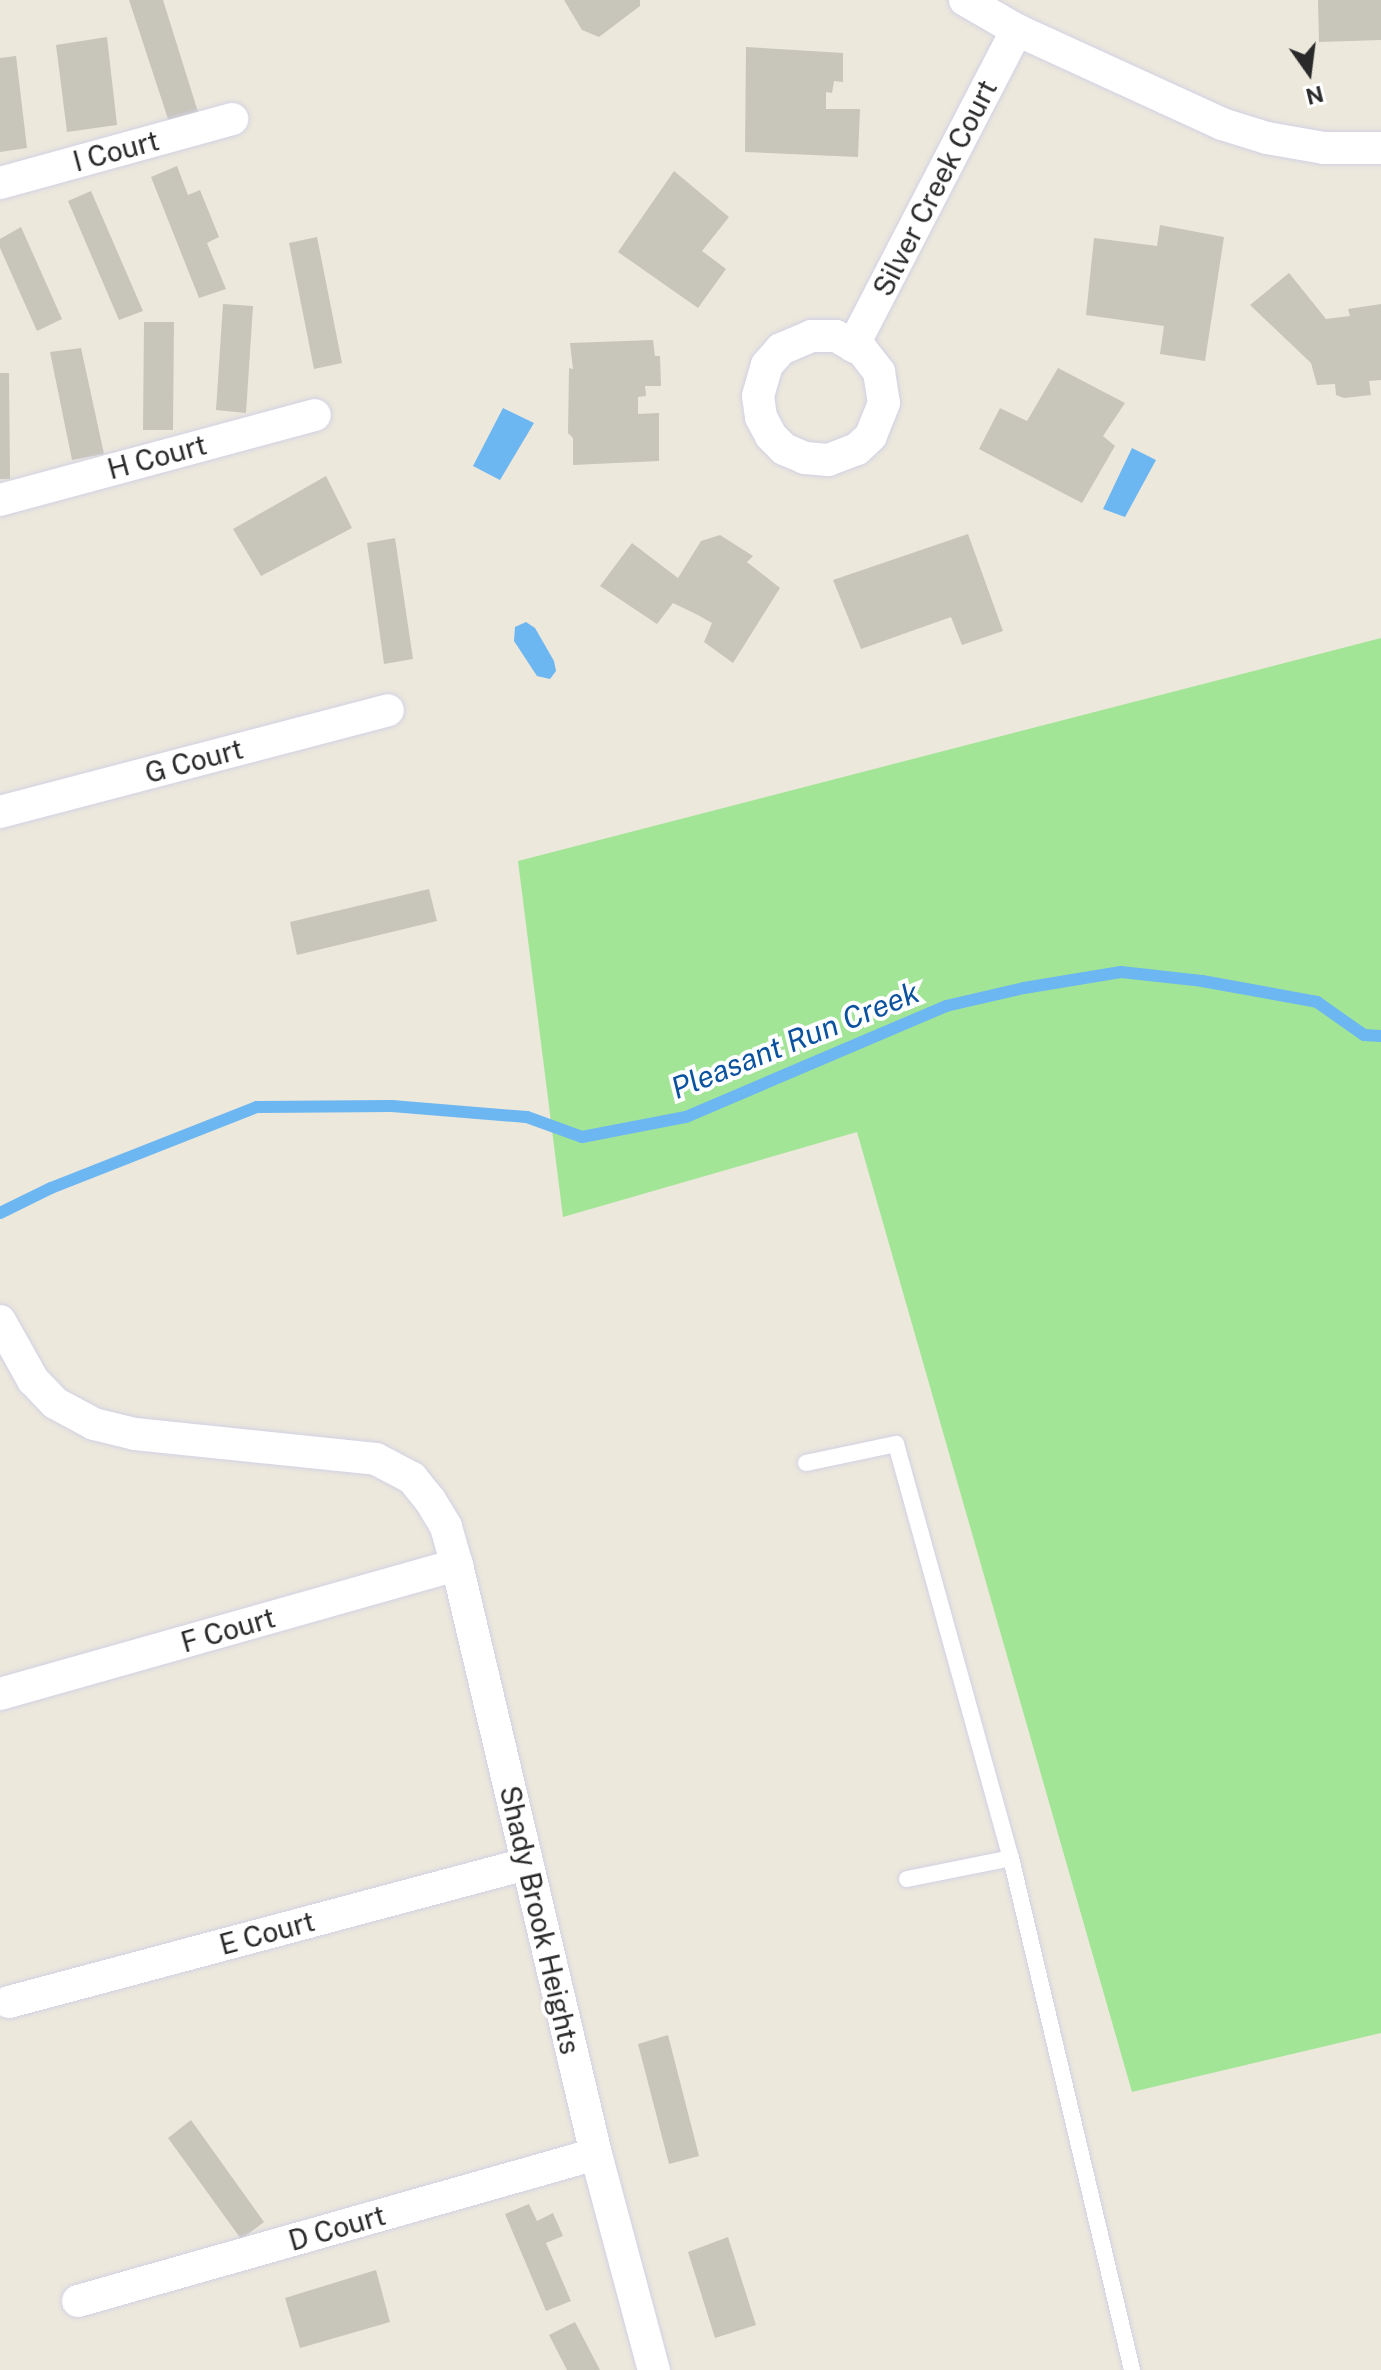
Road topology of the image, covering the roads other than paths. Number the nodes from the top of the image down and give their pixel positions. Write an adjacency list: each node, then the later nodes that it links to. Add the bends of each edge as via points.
1 (965, 0): 2 (street)
2 (1017, 30): 4 (street, via 1222,124 1324,148); 6 (street, Silver Creek Court)
3 (232, 119): 5 (street, I Court)
4 (1381, 148)
5 (0, 183)
6 (853, 346)
7 (315, 415): 8 (street, H Court)
8 (0, 500)
9 (388, 710): 10 (street, G Court)
10 (0, 812)
11 (0, 1321): 13 (street, Shady Brook Heights, via 33,1380 55,1403 94,1424 135,1434 376,1459 412,1478 446,1527)
12 (806, 1463): 15 (lane, via 896,1444)
13 (457, 1565): 14 (street, F Court); 16 (street, Shady Brook Heights)
14 (0, 1694)
15 (1011, 1858): 17 (lane); 22 (lane)
16 (526, 1864): 18 (street, E Court); 19 (street, Shady Brook Heights)
17 (907, 1879)
18 (9, 2002)
19 (596, 2154): 20 (street, D Court); 21 (street, Shady Brook Heights)
20 (78, 2301)
21 (654, 2370)
22 (1132, 2370)

